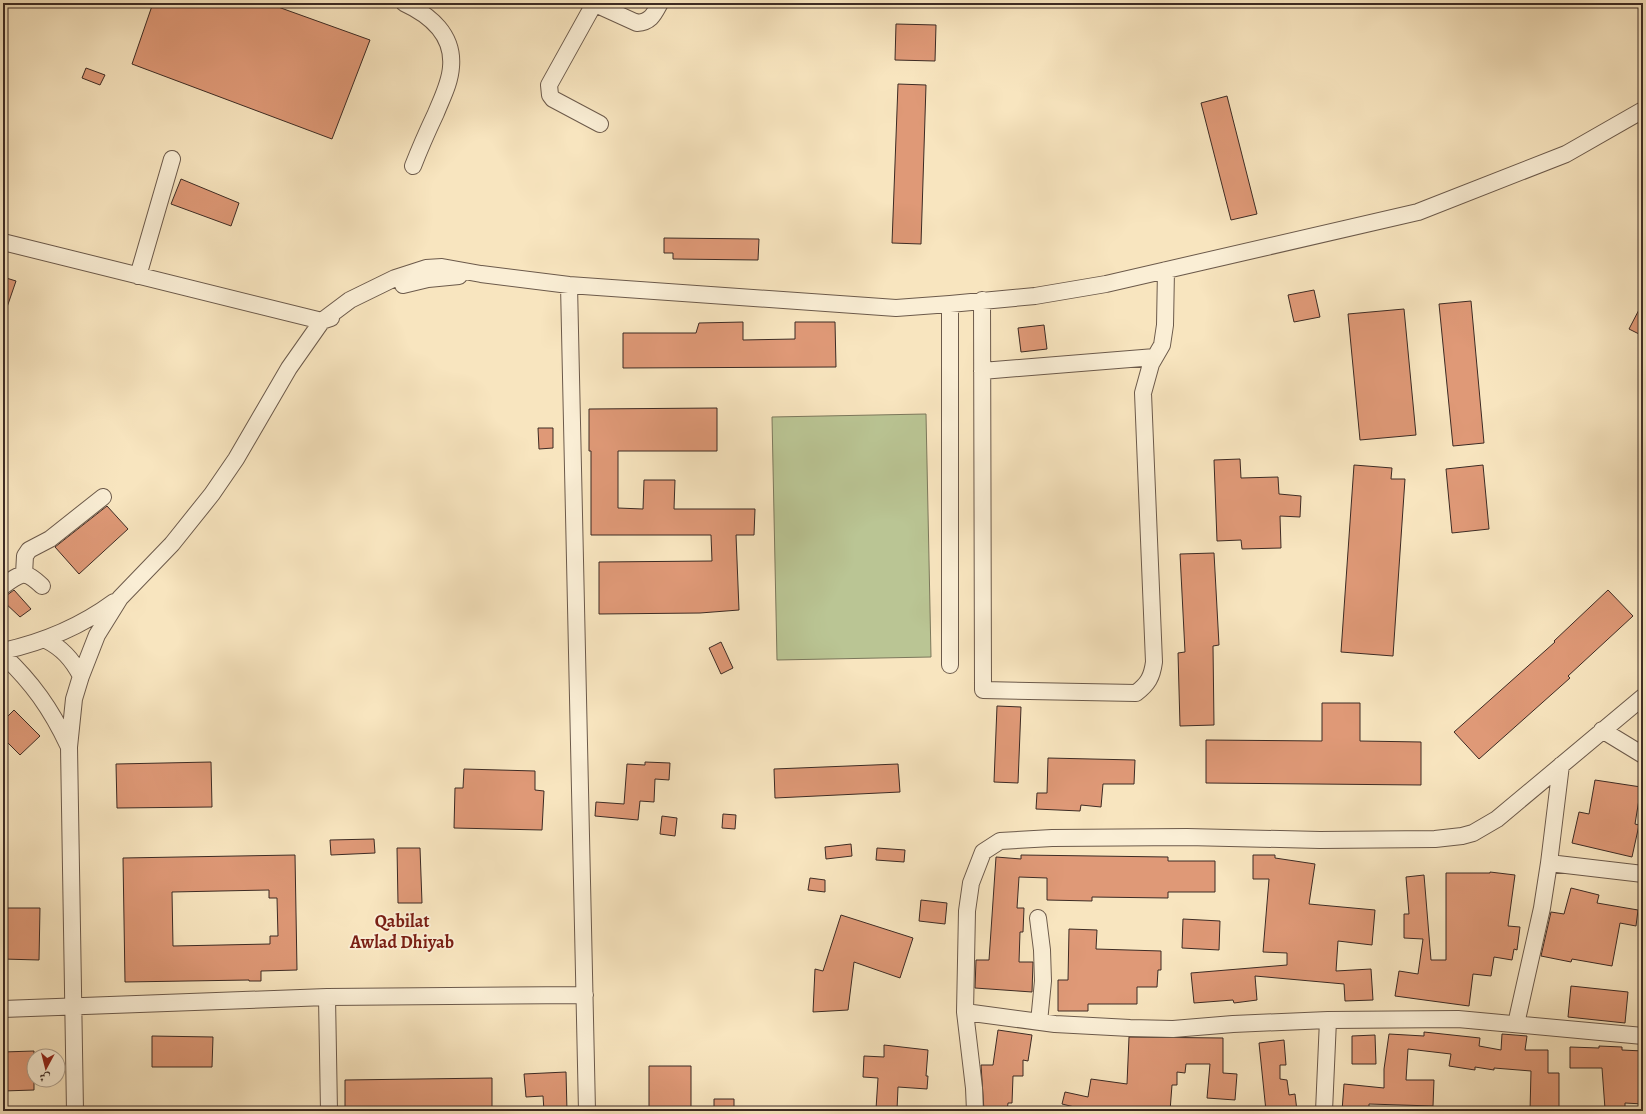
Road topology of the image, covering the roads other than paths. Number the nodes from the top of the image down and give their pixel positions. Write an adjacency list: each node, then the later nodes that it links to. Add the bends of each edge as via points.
1 (404, 3): 7 (street, via 432,19 443,32 450,49 452,66 448,83)
2 (593, 3): 3 (street, via 637,23 649,20); 5 (street, via 549,85 549,90 553,99)
3 (660, 3)
4 (1643, 110): 9 (street, via 1566,154 1418,212)
5 (600, 124)
6 (172, 160): 10 (street)
7 (413, 166)
8 (3, 242): 10 (street)
9 (1166, 270): 12 (street, via 1036,296); 15 (street, via 1165,326 1162,345)
10 (138, 276): 14 (street)
11 (569, 285): 13 (street, via 896,308); 14 (street, via 442,267 426,268 410,272 356,296); 35 (street)
12 (982, 300): 13 (street); 16 (street)
13 (950, 304): 25 (street)
14 (322, 321): 21 (street, via 289,368 236,459 212,494 172,544)
15 (1155, 357): 16 (street); 16 (street, via 1143,393 1154,662 1153,674 1146,686 1136,693 983,690)
16 (982, 371)
17 (103, 497): 18 (street, via 50,539 29,550 25,556)
18 (24, 574): 19 (street, via 15,576); 20 (street)
19 (3, 586)
20 (42, 586)
21 (120, 598): 22 (street, via 85,622); 26 (street, via 97,635)
22 (46, 640): 23 (street); 26 (street, via 63,650)
23 (3, 650)
24 (3, 655): 29 (street, via 33,685 58,725)
25 (950, 665)
26 (81, 676): 29 (street, via 74,699)
27 (1643, 697): 28 (street)
28 (1602, 730): 30 (street); 31 (street)
29 (68, 747): 37 (street)
30 (1643, 755)
31 (1561, 765): 32 (street); 39 (street, via 1497,819 1484,828 1462,836 1435,839 1187,837 1000,841 983,852 971,883 966,946)
32 (1549, 863): 33 (street); 42 (street, via 1542,908)
33 (1643, 874)
34 (1038, 918): 41 (street, via 1043,981)
35 (585, 995): 36 (street); 46 (street)
36 (327, 997): 37 (street); 45 (street)
37 (73, 1005): 38 (street); 44 (street)
38 (3, 1009)
39 (965, 1012): 41 (street); 47 (street)
40 (1328, 1020): 41 (street, via 1173,1029); 42 (street, via 1458,1019); 48 (street)
41 (1039, 1022)
42 (1516, 1024): 43 (street)
43 (1643, 1036)
44 (75, 1111)
45 (329, 1111)
46 (586, 1111)
47 (975, 1111)
48 (1324, 1111)

